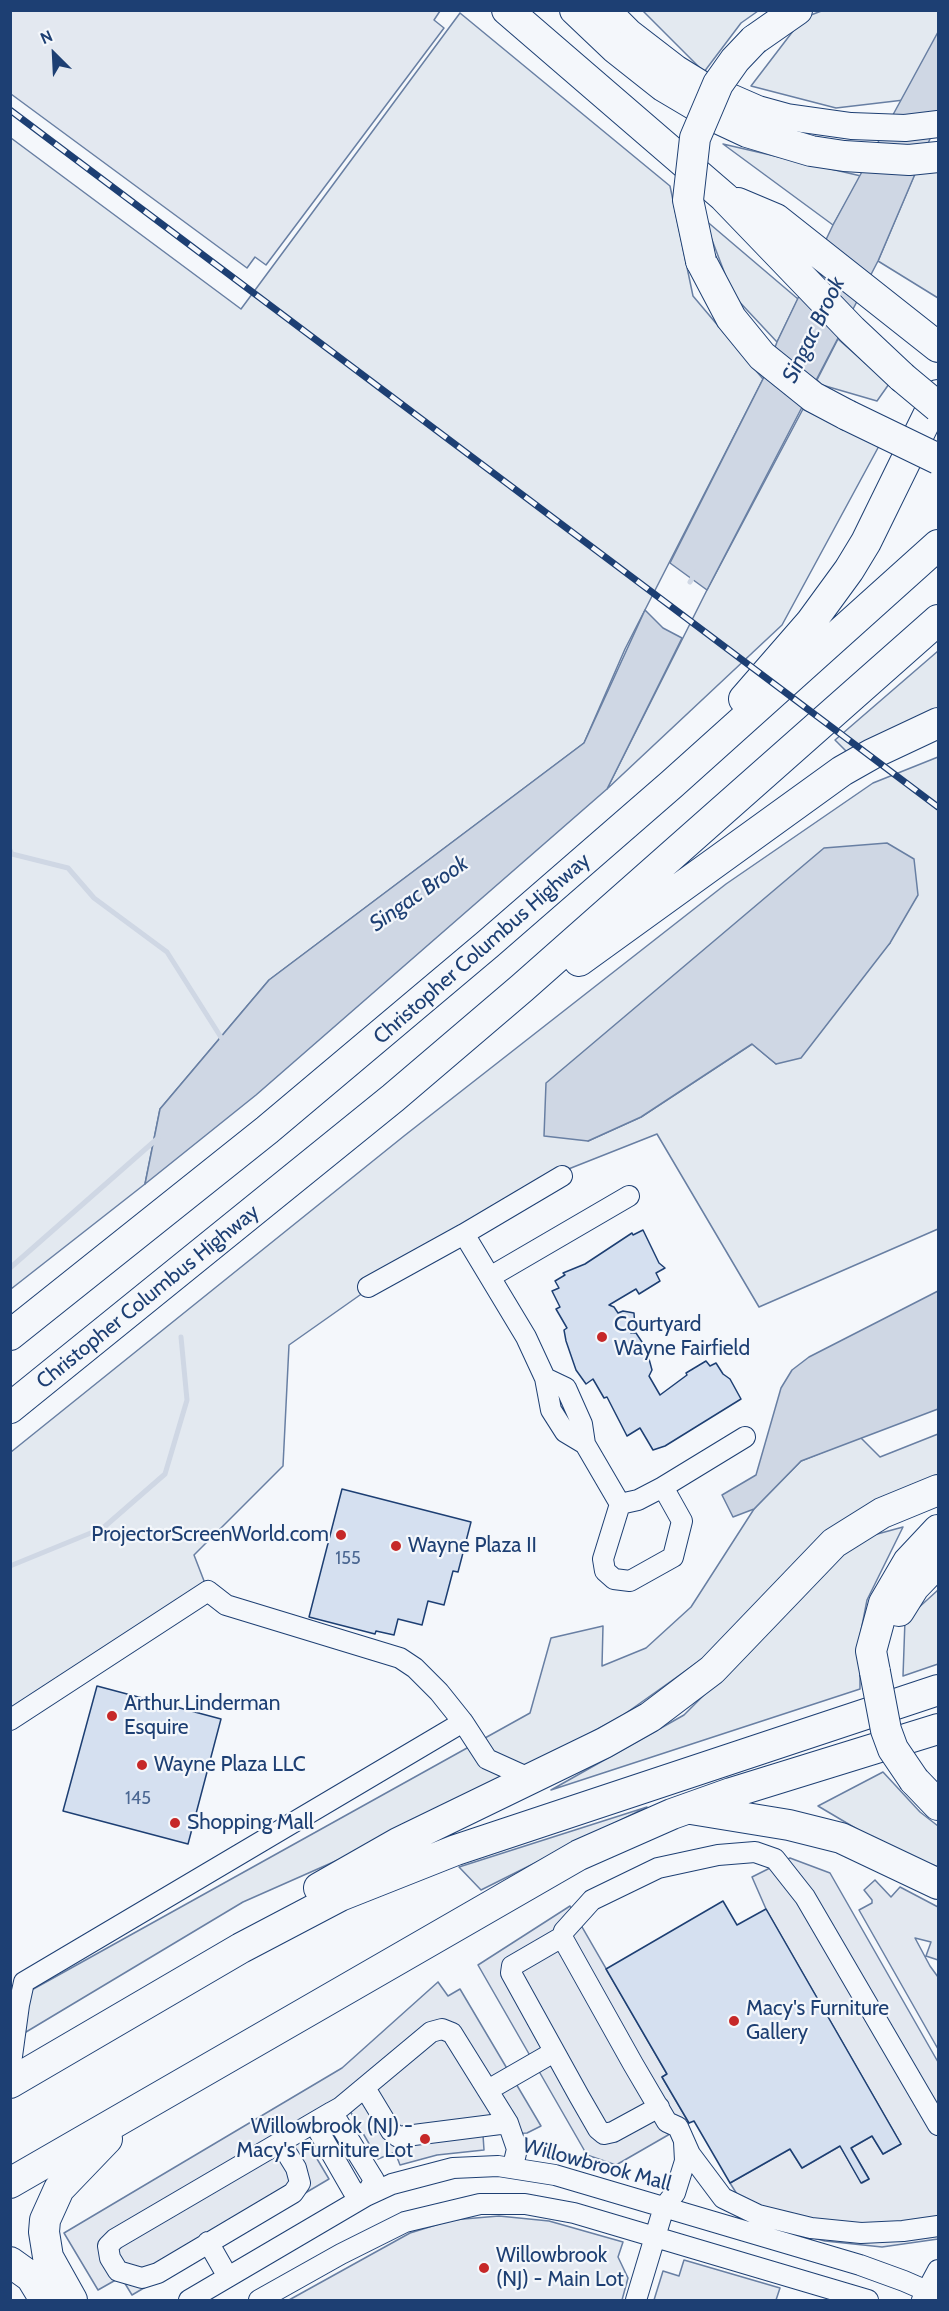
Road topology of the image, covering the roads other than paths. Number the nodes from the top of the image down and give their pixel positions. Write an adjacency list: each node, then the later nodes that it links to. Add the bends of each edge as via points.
1 (507, 10): 9 (highway)
2 (575, 10): 6 (highway)
3 (583, 10): 6 (highway)
4 (607, 10): 7 (main road, via 677,69 729,97 787,117 878,128)
5 (797, 10): 13 (highway, bridge, via 754,40 735,60 704,111 694,138 688,200 701,261 731,318 762,356 813,397)
6 (615, 48): 8 (highway, via 688,102 747,132 810,151 865,159)
7 (939, 124)
8 (933, 158)
9 (724, 197): 10 (highway, via 776,219); 12 (highway, bridge, via 852,330)
10 (933, 341)
11 (939, 395): 17 (highway, via 866,542 837,588)
12 (939, 407)
13 (939, 459)
14 (939, 545): 17 (highway, Christopher Columbus Highway)
15 (939, 620): 18 (highway, Christopher Columbus Highway)
16 (939, 723): 18 (highway, via 842,771)
17 (672, 784): 24 (highway, Christopher Columbus Highway, via 338,1071)
18 (393, 1098): 25 (highway, Christopher Columbus Highway)
19 (561, 1176): 21 (street)
20 (629, 1196): 22 (street)
21 (464, 1234): 22 (street); 23 (street)
22 (490, 1277): 29 (street, via 545,1378 551,1410 565,1432 585,1444)
23 (368, 1287)
24 (10, 1335)
25 (10, 1408)
26 (745, 1437): 27 (street)
27 (663, 1486): 29 (street, via 638,1500); 29 (street, via 682,1521 677,1549 673,1557 630,1581 614,1579 603,1564)
28 (939, 1491): 37 (highway, via 882,1513 834,1543 734,1649 670,1703 629,1730)
29 (620, 1504)
30 (939, 1530): 32 (highway, via 908,1562 884,1603 872,1651)
31 (939, 1562): 32 (highway, via 904,1601)
32 (874, 1672): 38 (highway, bridge, via 893,1749 914,1780)
33 (939, 1690): 42 (highway, via 408,1868 340,1896)
34 (10, 1720): 35 (street, via 208,1591 226,1605 400,1658 429,1680)
35 (463, 1722): 37 (street, via 487,1759); 44 (street, via 24,1982)
36 (939, 1729): 39 (highway)
37 (529, 1778): 42 (highway, via 398,1843 253,1925)
38 (939, 1805)
39 (688, 1809): 40 (highway, via 811,1829 841,1838); 50 (highway, via 604,1843 526,1883)
40 (939, 1884)
41 (562, 1937): 43 (street, via 511,1969); 48 (street); 53 (street, via 592,1900 658,1868 718,1855 755,1852 775,1859 805,1897)
42 (241, 1948): 45 (highway)
43 (554, 2052): 47 (street); 48 (street, via 604,2134)
44 (10, 2071)
45 (10, 2083)
46 (364, 2088): 47 (street, via 418,2040 442,2029 452,2033); 49 (street); 52 (street, via 398,2137)
47 (488, 2090): 52 (street)
48 (659, 2107): 54 (street, via 667,2121 678,2127)
49 (332, 2112): 51 (street); 58 (street, via 374,2180)
50 (130, 2115): 57 (highway); 68 (highway, via 59,2189 48,2209 45,2245)
51 (314, 2123): 55 (street); 58 (street, via 353,2191)
52 (508, 2123): 56 (street, via 517,2149)
53 (939, 2125)
54 (684, 2140): 59 (street, via 685,2161 675,2193); 60 (street, via 709,2183 723,2198 758,2215 811,2228 861,2233)
55 (280, 2142): 62 (street, via 300,2183 293,2193); 62 (street, via 108,2246 118,2271 142,2278 158,2273)
56 (513, 2166): 58 (street, Willowbrook Mall, via 429,2172); 59 (street, Willowbrook Mall)
57 (10, 2183)
58 (366, 2196): 65 (street, Willowbrook Mall)
59 (664, 2207): 61 (street); 66 (street, Willowbrook Mall, via 860,2265)
60 (939, 2226)
61 (655, 2235): 70 (street, via 535,2206 480,2204 405,2222); 71 (street); 72 (street)
62 (208, 2242): 65 (street)
63 (10, 2262): 67 (highway, via 31,2277)
64 (939, 2270): 66 (street)
65 (228, 2277): 69 (street, Willowbrook Mall)
66 (929, 2297)
67 (45, 2301)
68 (72, 2301)
69 (189, 2301)
70 (259, 2301)
71 (636, 2301)
72 (868, 2301)

